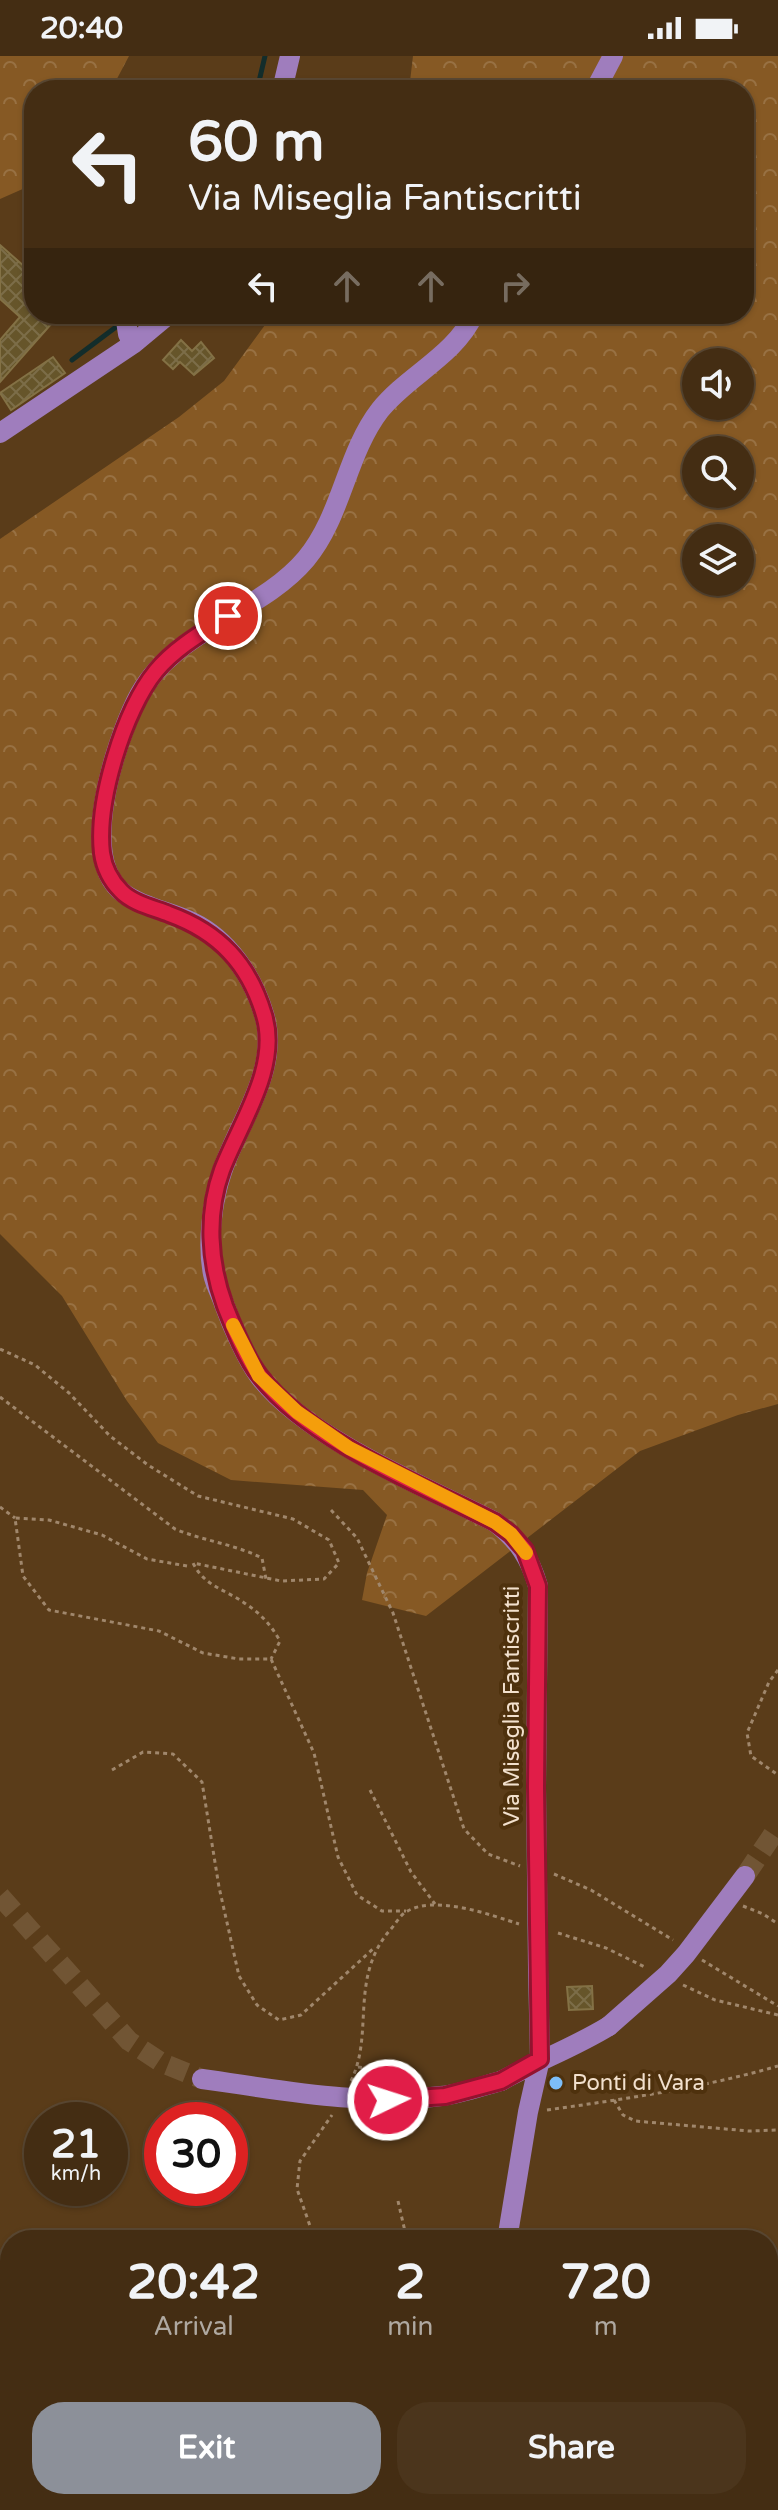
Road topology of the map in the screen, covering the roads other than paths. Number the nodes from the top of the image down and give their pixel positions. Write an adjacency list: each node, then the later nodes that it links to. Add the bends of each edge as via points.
1 (290, 56): 3 (street)
2 (613, 56): 4 (street)
3 (284, 80)
4 (600, 80)
5 (468, 324): 9 (street, Via Miseglia Fantiscritti, bridge, via 381,409 306,559 281,582 174,654 137,697 107,787 102,854 110,878 123,894 195,923 220,940 245,973 266,1019 262,1074 211,1212 213,1274 259,1376 297,1412 349,1448 495,1522 525,1550 532,1566 538,1586)
6 (129, 331): 7 (street)
7 (0, 433)
8 (745, 1876): 9 (street, bridge, via 668,1974 609,2026)
9 (540, 2059): 10 (street, bridge, via 501,2081 445,2096 388,2100); 11 (street, Via Miseglia Fantiscritti)
10 (202, 2079)
11 (509, 2230)

